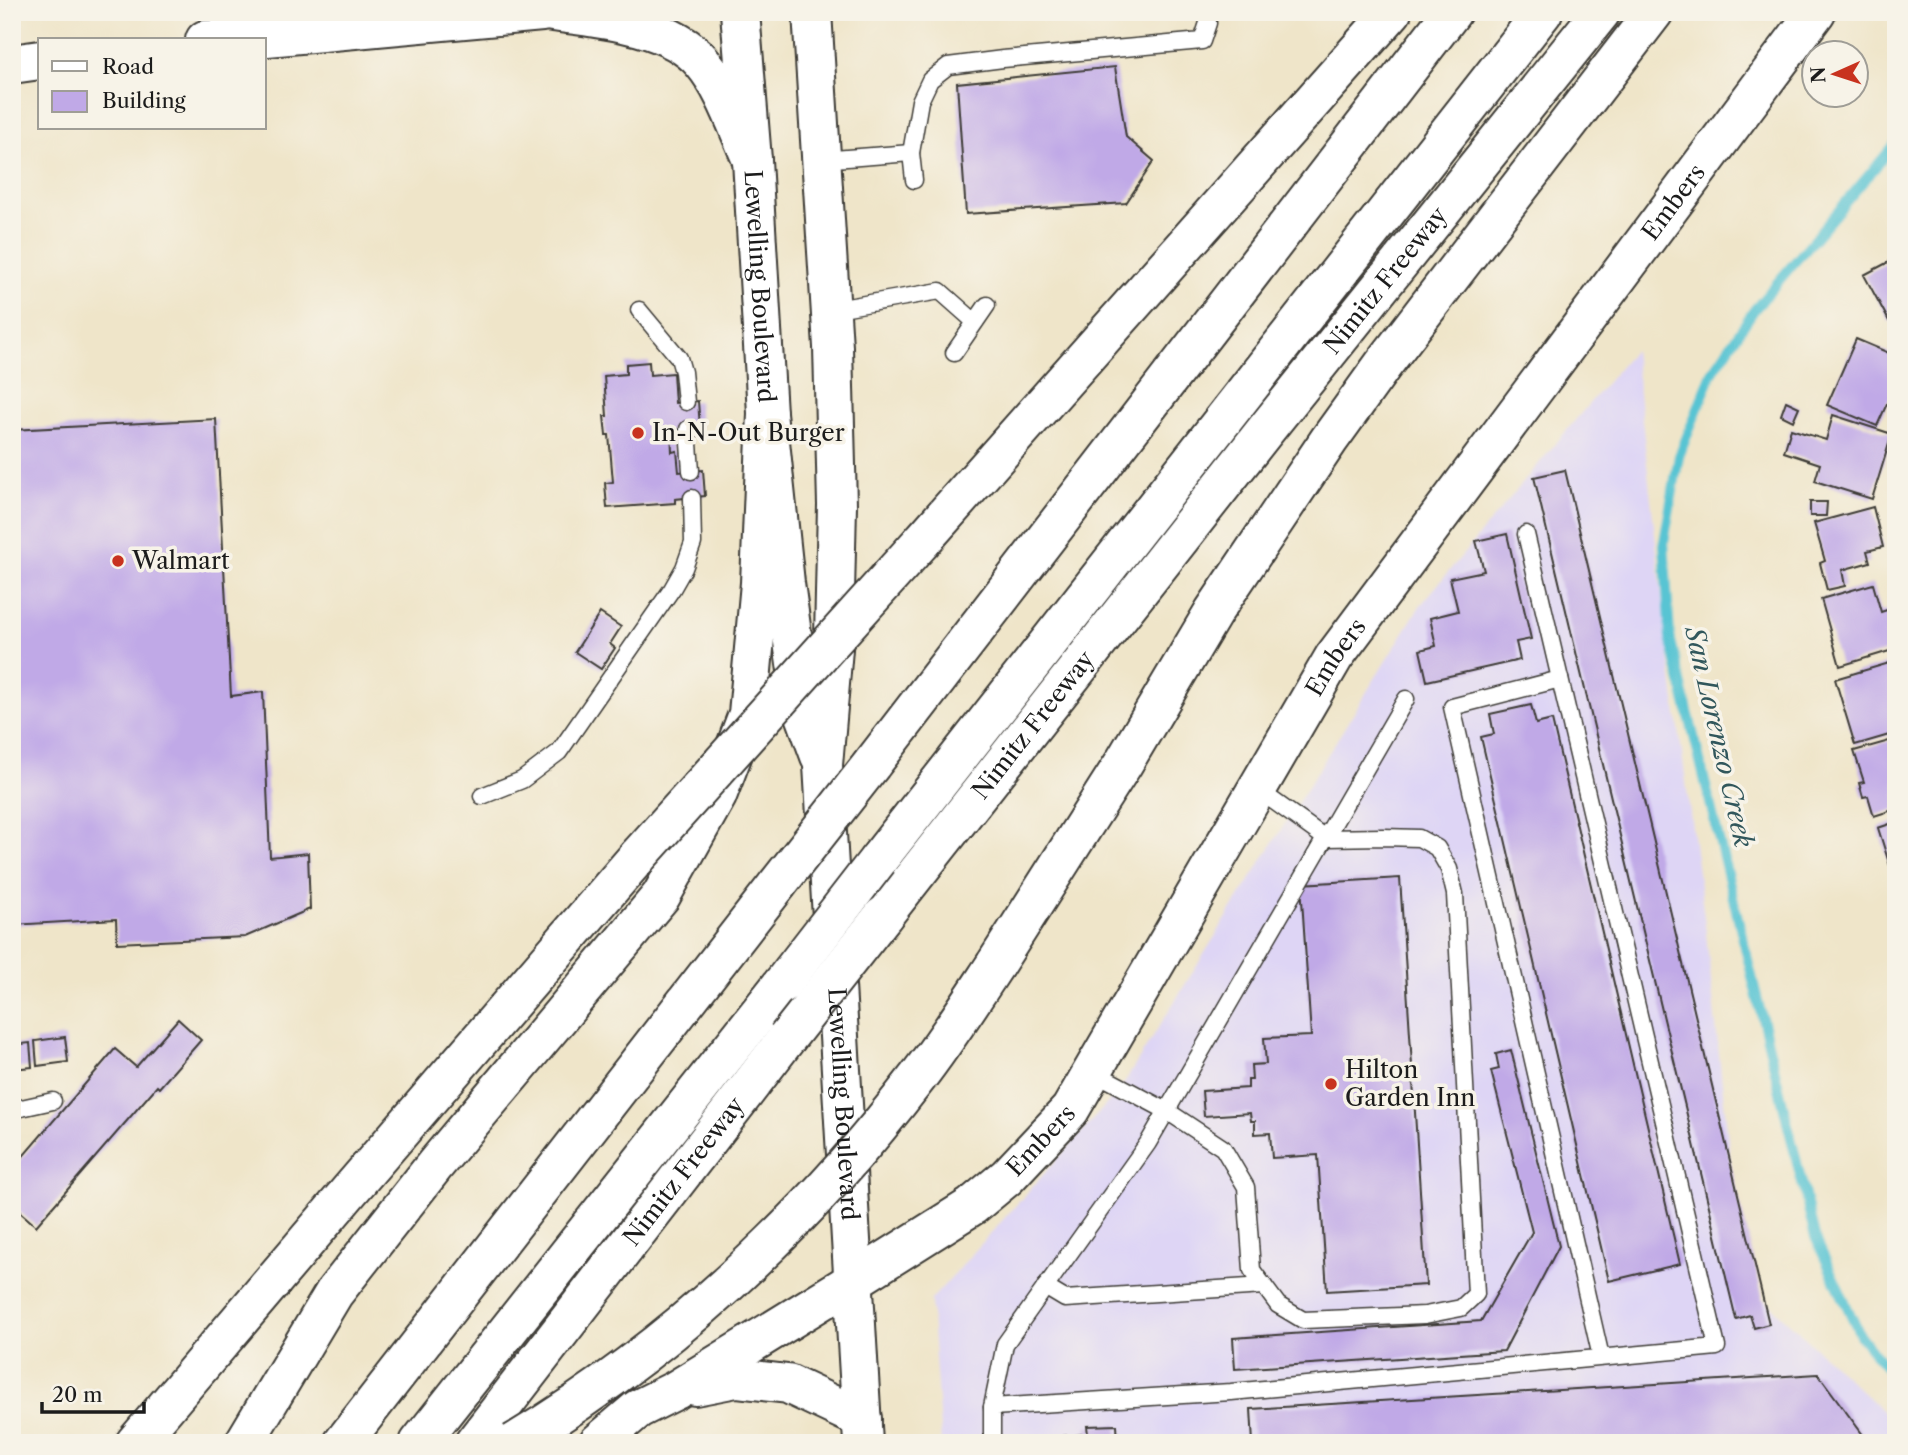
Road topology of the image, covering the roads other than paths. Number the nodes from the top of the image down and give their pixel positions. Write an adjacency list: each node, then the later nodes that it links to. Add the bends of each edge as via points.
1 (542, 12): 12 (main road)
2 (552, 12): 17 (main road, via 646,30 687,48 719,86)
3 (740, 12): 17 (main road, Lewelling Boulevard)
4 (812, 12): 18 (main road, Lewelling Boulevard)
5 (1207, 12): 16 (lane, via 1202,41 948,66 930,80 920,102)
6 (1392, 12): 48 (main road, bridge, via 639,855)
7 (1452, 12): 50 (main road, bridge)
8 (1543, 12): 51 (main road, bridge)
9 (1601, 12): 52 (main road, Nimitz Freeway, bridge, via 1264,432)
10 (1654, 12): 53 (main road, bridge, via 1323,449 1214,611 1123,764 919,1077 828,1185 729,1284 664,1339)
11 (1816, 12): 34 (main road, Embers, via 1334,657)
12 (266, 24): 13 (main road)
13 (213, 38)
14 (38, 60): 15 (main road)
15 (12, 64)
16 (911, 153): 18 (lane); 19 (lane)
17 (752, 160): 26 (main road, Lewelling Boulevard)
18 (821, 160): 22 (main road, Lewelling Boulevard)
19 (914, 180)
20 (987, 305): 23 (lane)
21 (639, 310): 25 (lane, via 679,358)
22 (830, 310): 23 (lane, via 940,291); 33 (main road, Lewelling Boulevard, via 836,518 834,637)
23 (975, 322): 24 (lane)
24 (954, 353)
25 (686, 402)
26 (767, 413): 33 (main road, Lewelling Boulevard, via 795,666 802,707); 49 (main road, via 760,583 748,714 718,796 661,896 334,1293)
27 (688, 429): 28 (lane)
28 (691, 471)
29 (692, 498): 35 (lane, via 693,543 684,568 559,752 522,780)
30 (1526, 534): 31 (lane)
31 (1560, 679): 44 (lane, via 1452,706); 44 (lane, via 1717,1347)
32 (1406, 699): 36 (lane)
33 (823, 765): 41 (main road, Lewelling Boulevard)
34 (1257, 789): 36 (lane); 37 (main road, Embers)
35 (482, 796)
36 (1325, 838): 40 (lane); 42 (lane, via 1419,838 1437,848 1449,869 1455,894 1476,1294 1461,1308 1425,1315 1303,1320 1278,1305)
37 (1092, 1071): 40 (lane); 41 (main road, Embers, via 1070,1110 1007,1177 972,1206)
38 (53, 1101): 39 (lane)
39 (12, 1110)
40 (1167, 1111): 42 (lane, via 1223,1148 1246,1187 1252,1270); 43 (lane)
41 (853, 1280): 45 (main road, Embers); 47 (main road, Lewelling Boulevard)
42 (1264, 1286): 43 (lane, via 1065,1299)
43 (1045, 1287): 46 (lane, via 1004,1344)
44 (1601, 1357): 46 (lane, via 1231,1392)
45 (676, 1391): 47 (main road, via 736,1377 788,1384); 54 (main road, via 638,1409)
46 (992, 1407): 55 (lane)
47 (862, 1431)
48 (135, 1443)
49 (244, 1443)
50 (343, 1443)
51 (419, 1443)
52 (474, 1443)
53 (514, 1443)
54 (598, 1443)
55 (992, 1443)

